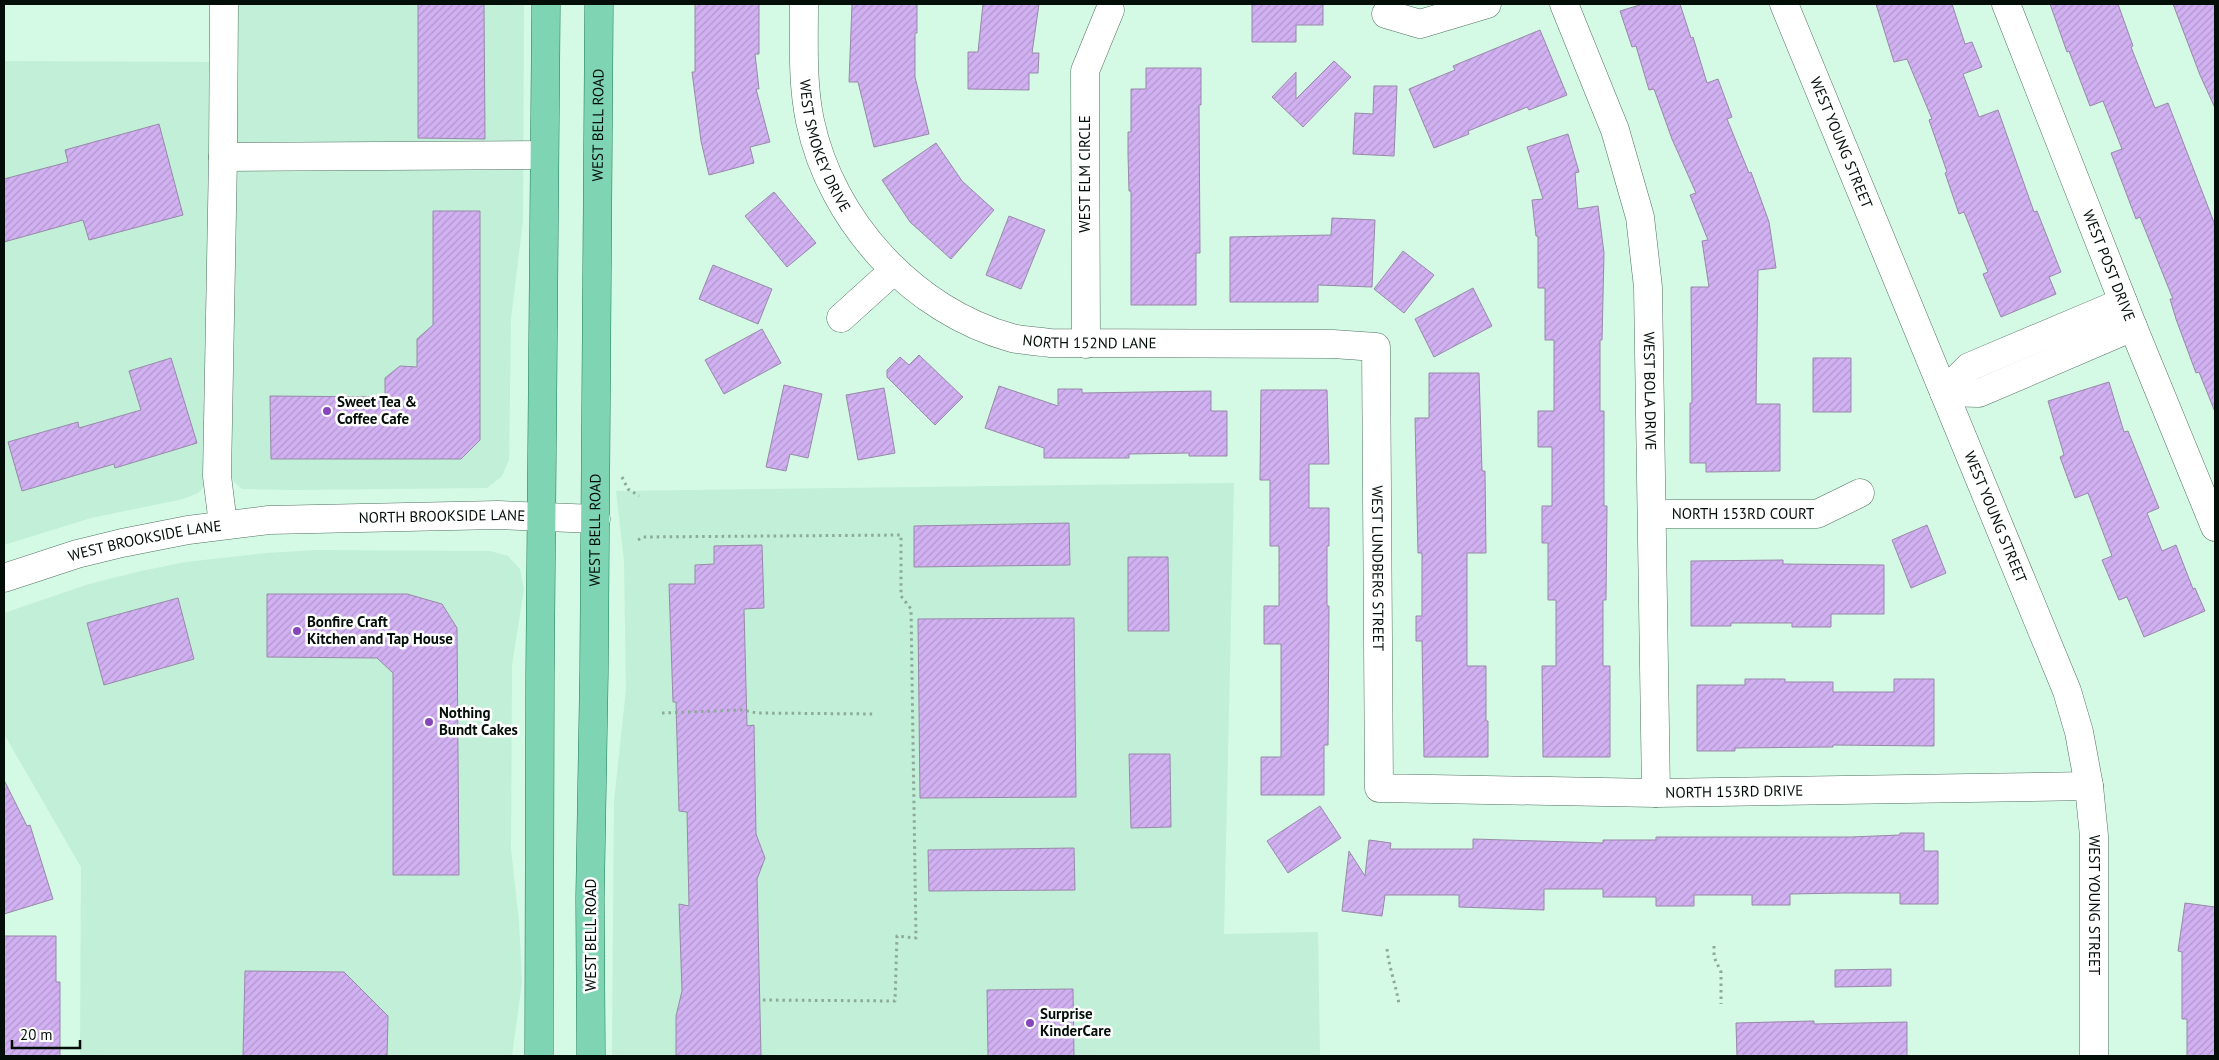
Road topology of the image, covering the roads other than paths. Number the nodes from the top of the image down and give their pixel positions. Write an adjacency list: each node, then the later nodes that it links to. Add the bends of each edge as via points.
1 (224, 4): 12 (street)
2 (546, 4): 11 (main road)
3 (599, 4): 23 (main road, WEST BELL ROAD)
4 (804, 4): 13 (street, WEST SMOKEY DRIVE, via 805,86 819,155 854,223)
5 (1487, 4): 10 (street, via 1420,24)
6 (1564, 4): 20 (street, WEST BOLA DRIVE, via 1615,130 1640,217 1648,287)
7 (1784, 4): 18 (street, WEST YOUNG STREET)
8 (2006, 4): 14 (street, WEST POST DRIVE)
9 (1110, 10): 16 (street, WEST ELM CIRCLE, via 1085,70)
10 (1386, 14)
11 (544, 155): 12 (street); 22 (main road)
12 (223, 156): 24 (street, via 217,476)
13 (893, 271): 15 (street); 16 (street, NORTH 152ND LANE, via 940,305 974,324 1005,336 1050,343)
14 (2128, 315): 18 (street, via 1979,393); 25 (street, WEST POST DRIVE)
15 (841, 318)
16 (1086, 344): 17 (street, NORTH 152ND LANE, via 1332,344)
17 (1376, 347): 28 (street, WEST LUNDBERG STREET)
18 (1944, 392): 27 (street, WEST YOUNG STREET, via 2067,691)
19 (1860, 492): 20 (street, NORTH 153RD COURT, via 1817,514)
20 (1652, 514): 29 (street, WEST BOLA DRIVE)
21 (289, 518): 22 (street, NORTH BROOKSIDE LANE, via 498,515); 24 (street, WEST BROOKSIDE LANE)
22 (542, 518): 23 (street, NORTH BROOKSIDE LANE); 30 (main road)
23 (596, 519): 31 (main road, WEST BELL ROAD)
24 (222, 524): 26 (street, WEST BROOKSIDE LANE, via 77,554)
25 (2215, 527)
26 (4, 578)
27 (2089, 786): 29 (street, NORTH 153RD DRIVE); 32 (street, WEST YOUNG STREET, via 2094,836)
28 (1379, 788): 29 (street, NORTH 153RD DRIVE)
29 (1656, 793)
30 (539, 1056)
31 (591, 1056)
32 (2094, 1056)

